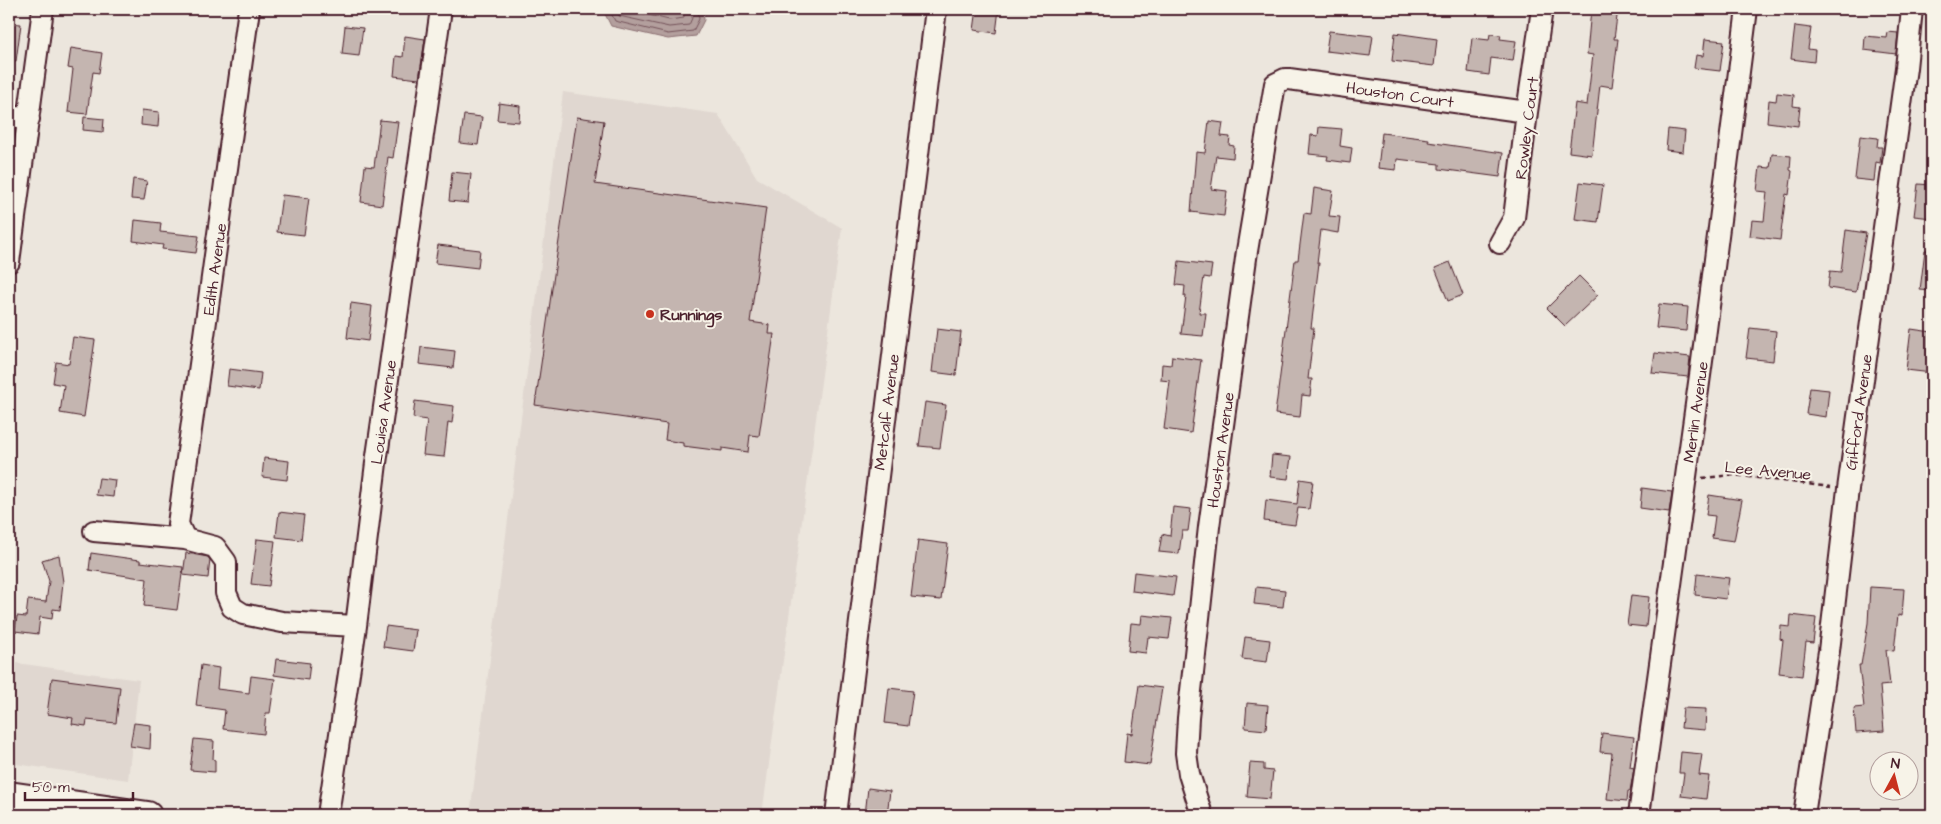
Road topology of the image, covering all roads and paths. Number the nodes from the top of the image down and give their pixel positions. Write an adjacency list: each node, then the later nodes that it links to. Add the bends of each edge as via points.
1 (43, 9): 11 (street)
2 (249, 9): 17 (street, Edith Avenue, via 178,524)
3 (441, 9): 18 (street, Louisa Avenue)
4 (936, 9): 22 (street, Metcalf Avenue)
5 (1542, 9): 9 (street, Rowley Court)
6 (1747, 9): 14 (street, Merlin Avenue)
7 (1912, 9): 15 (street, Gifford Avenue)
8 (1276, 84): 9 (street, Houston Court, via 1289,79); 23 (street, Houston Avenue, via 1247,251 1209,527 1188,718 1186,753 1189,774)
9 (1526, 112): 12 (street, Rowley Court, via 1514,218)
10 (9, 116): 11 (street)
11 (29, 119): 13 (street)
12 (1500, 244)
13 (9, 262)
14 (1686, 480): 15 (path, Lee Avenue, via 1734,475); 24 (street, Merlin Avenue)
15 (1848, 489): 25 (street, Gifford Avenue, via 1829,651)
16 (94, 531): 17 (street)
17 (182, 534): 18 (street, via 215,547 226,562 226,594 232,607 243,614 282,622)
18 (356, 626): 21 (street, Louisa Avenue)
19 (9, 795): 20 (main road)
20 (140, 815)
21 (328, 815)
22 (836, 815)
23 (1202, 815)
24 (1639, 815)
25 (1804, 815)

